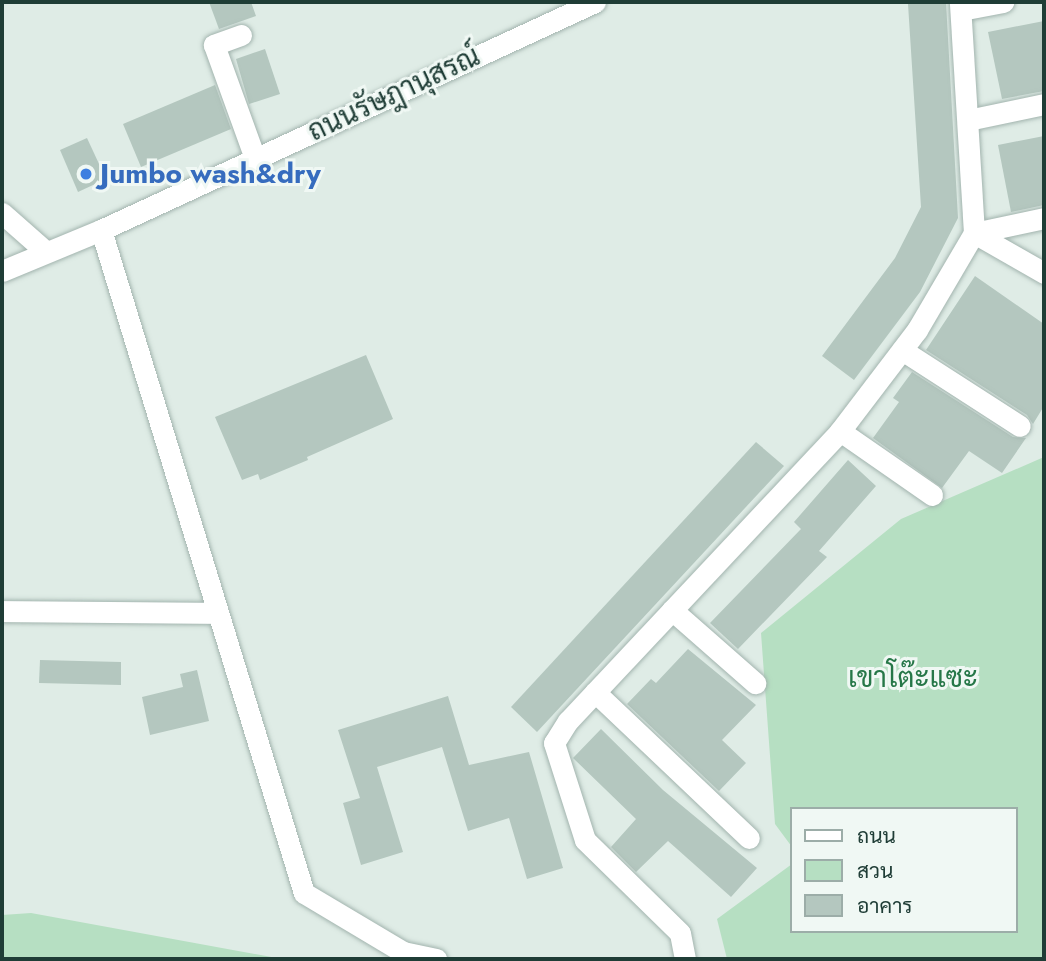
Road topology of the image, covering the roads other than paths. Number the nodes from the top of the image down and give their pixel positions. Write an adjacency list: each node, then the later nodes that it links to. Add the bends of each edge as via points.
1 (595, 2): 7 (street, ถนนรัษฎานุสรณ์)
2 (1003, 2): 3 (street)
3 (961, 6): 6 (street)
4 (241, 35): 7 (street, via 214,45)
5 (1044, 104): 6 (street)
6 (968, 120): 11 (street)
7 (255, 158): 10 (street, ถนนรัษฎานุสรณ์)
8 (2, 213): 12 (street)
9 (1044, 218): 11 (street)
10 (101, 230): 12 (street, ถนนรัษฎานุสรณ์); 21 (street)
11 (974, 233): 14 (street); 15 (street)
12 (45, 251): 13 (street, ถนนรัษฎานุสรณ์)
13 (2, 271)
14 (1044, 273)
15 (902, 350): 16 (street); 17 (street)
16 (1020, 426)
17 (840, 431): 18 (street); 19 (street)
18 (932, 495)
19 (672, 610): 22 (street); 23 (street)
20 (3, 611): 21 (street)
21 (218, 613): 25 (street, via 304,893 403,952)
22 (755, 683)
23 (595, 692): 24 (street); 26 (street, via 554,743 585,841 680,933)
24 (749, 838)
25 (436, 959)
26 (685, 959)

